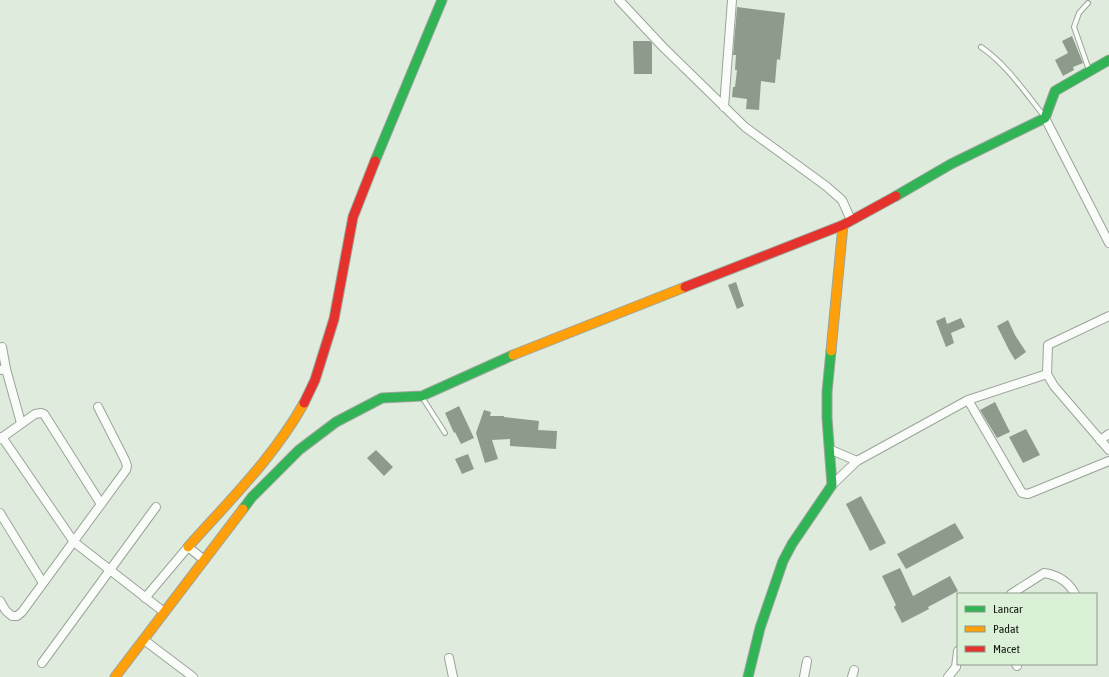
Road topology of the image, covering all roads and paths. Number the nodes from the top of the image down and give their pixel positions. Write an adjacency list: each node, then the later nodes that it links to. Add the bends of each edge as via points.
1 (442, 0): 33 (street, via 353,217 334,318 308,397 296,420 270,455)
2 (619, 0): 8 (street)
3 (732, 0): 8 (street)
4 (1088, 3): 7 (lane, via 1079,13 1074,27)
5 (981, 47): 9 (lane, via 1005,66)
6 (1109, 60): 7 (street)
7 (1090, 71): 9 (street, via 1056,91)
8 (724, 107): 10 (street, via 755,136 842,200)
9 (1045, 118): 10 (street, via 951,164); 11 (street)
10 (847, 223): 16 (street, via 527,349); 24 (street, via 827,392)
11 (1109, 243)
12 (1109, 316): 15 (street, via 1048,345)
13 (2, 347): 14 (street)
14 (3, 369): 19 (street)
15 (1047, 374): 17 (street); 23 (street, via 1054,386)
16 (422, 396): 20 (lane); 34 (street, via 382,398 325,429 299,450 263,486)
17 (968, 400): 26 (street); 27 (street, via 1022,493 1028,494)
18 (98, 407): 29 (street, via 127,466)
19 (21, 423): 22 (street); 29 (street, via 38,413 44,414)
20 (445, 433)
21 (1109, 434): 23 (street)
22 (1, 438): 32 (street)
23 (1100, 440): 25 (street)
24 (829, 449): 26 (street); 28 (street)
25 (1109, 450)
26 (857, 461): 28 (street)
27 (1109, 461)
28 (832, 485): 50 (street, via 783,561 760,628)
29 (102, 504): 32 (street)
30 (156, 507): 35 (street)
31 (0, 513): 36 (street)
32 (74, 542): 35 (street); 36 (street)
33 (188, 547): 34 (street); 39 (street)
34 (203, 559): 41 (street)
35 (109, 570): 39 (street); 46 (street)
36 (43, 583): 40 (street, via 17,616 10,615)
37 (1013, 593): 38 (street, via 1044,573 1060,577)
38 (1074, 593)
39 (145, 598): 41 (street)
40 (0, 600)
41 (164, 612): 42 (street)
42 (144, 640): 47 (street); 48 (street)
43 (449, 658): 49 (street)
44 (957, 658): 52 (street, via 956,666)
45 (807, 661): 51 (street)
46 (42, 662)
47 (115, 677)
48 (193, 677)
49 (454, 677)
50 (748, 677)
51 (804, 677)
52 (948, 677)

